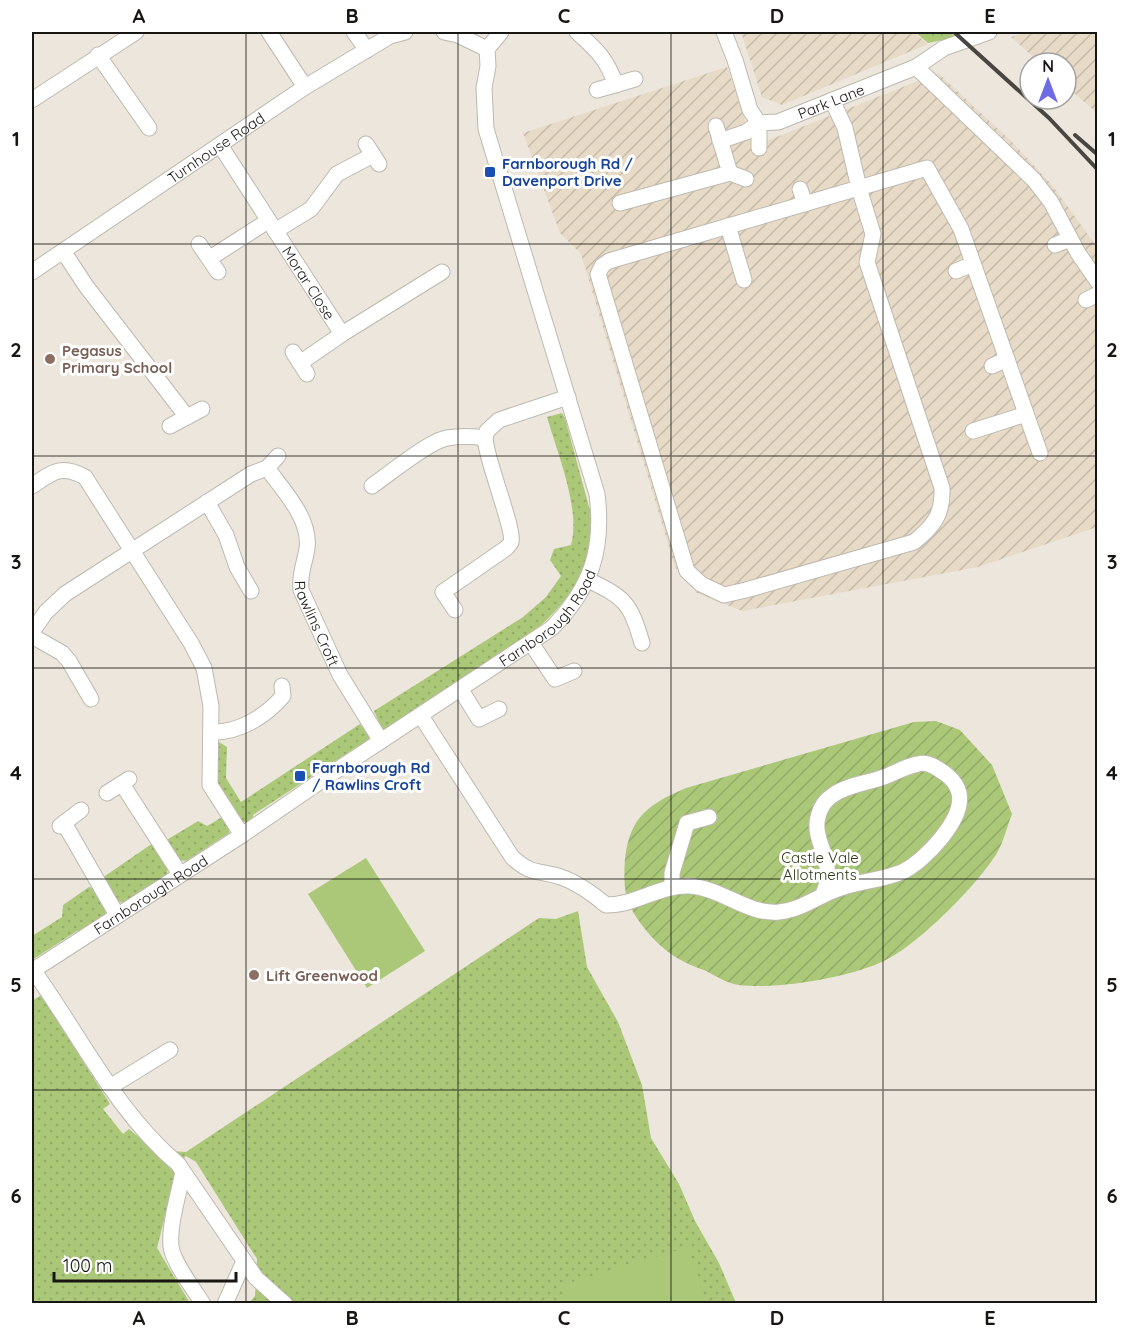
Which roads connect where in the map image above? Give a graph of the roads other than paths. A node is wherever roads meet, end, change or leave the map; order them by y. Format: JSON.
{"nodes":[{"id":1,"x":136,"y":32,"type":"edge"},
{"id":2,"x":268,"y":32,"type":"edge"},
{"id":3,"x":354,"y":32,"type":"edge"},
{"id":4,"x":405,"y":32,"type":"edge"},
{"id":5,"x":444,"y":32,"type":"edge"},
{"id":6,"x":501,"y":32,"type":"edge"},
{"id":7,"x":577,"y":32,"type":"edge"},
{"id":8,"x":724,"y":32,"type":"edge"},
{"id":9,"x":989,"y":32,"type":"edge"},
{"id":10,"x":488,"y":49,"type":"junction"},
{"id":11,"x":367,"y":50,"type":"junction"},
{"id":12,"x":98,"y":55,"type":"junction"},
{"id":13,"x":916,"y":67,"type":"junction"},
{"id":14,"x":635,"y":79,"type":"dead end"},
{"id":15,"x":616,"y":85,"type":"junction"},
{"id":16,"x":305,"y":87,"type":"junction"},
{"id":17,"x":597,"y":90,"type":"dead end"},
{"id":18,"x":32,"y":100,"type":"edge"},
{"id":19,"x":832,"y":100,"type":"junction"},
{"id":20,"x":759,"y":123,"type":"junction"},
{"id":21,"x":149,"y":128,"type":"dead end"},
{"id":22,"x":220,"y":145,"type":"junction"},
{"id":23,"x":759,"y":148,"type":"dead end"},
{"id":24,"x":373,"y":155,"type":"dead end"},
{"id":25,"x":730,"y":173,"type":"junction"},
{"id":26,"x":746,"y":179,"type":"dead end"},
{"id":27,"x":859,"y":188,"type":"junction"},
{"id":28,"x":620,"y":203,"type":"dead end"},
{"id":29,"x":272,"y":226,"type":"junction"},
{"id":30,"x":728,"y":226,"type":"junction"},
{"id":31,"x":1070,"y":239,"type":"junction"},
{"id":32,"x":199,"y":244,"type":"dead end"},
{"id":33,"x":1055,"y":245,"type":"dead end"},
{"id":34,"x":63,"y":250,"type":"junction"},
{"id":35,"x":210,"y":258,"type":"junction"},
{"id":36,"x":973,"y":264,"type":"junction"},
{"id":37,"x":32,"y":272,"type":"edge"},
{"id":38,"x":218,"y":272,"type":"dead end"},
{"id":39,"x":443,"y":272,"type":"dead end"},
{"id":40,"x":956,"y":272,"type":"dead end"},
{"id":41,"x":744,"y":280,"type":"dead end"},
{"id":42,"x":1098,"y":282,"type":"edge"},
{"id":43,"x":342,"y":334,"type":"junction"},
{"id":44,"x":1007,"y":359,"type":"junction"},
{"id":45,"x":300,"y":363,"type":"dead end"},
{"id":46,"x":992,"y":366,"type":"dead end"},
{"id":47,"x":568,"y":398,"type":"junction"},
{"id":48,"x":202,"y":409,"type":"dead end"},
{"id":49,"x":1026,"y":414,"type":"junction"},
{"id":50,"x":187,"y":417,"type":"junction"},
{"id":51,"x":170,"y":426,"type":"dead end"},
{"id":52,"x":973,"y":430,"type":"dead end"},
{"id":53,"x":485,"y":438,"type":"junction"},
{"id":54,"x":1040,"y":453,"type":"dead end"},
{"id":55,"x":32,"y":486,"type":"edge"},
{"id":56,"x":372,"y":486,"type":"dead end"},
{"id":57,"x":207,"y":502,"type":"junction"},
{"id":58,"x":131,"y":551,"type":"junction"},
{"id":59,"x":588,"y":580,"type":"junction"},
{"id":60,"x":251,"y":591,"type":"dead end"},
{"id":61,"x":455,"y":610,"type":"dead end"},
{"id":62,"x":32,"y":634,"type":"edge"},
{"id":63,"x":531,"y":643,"type":"junction"},
{"id":64,"x":642,"y":643,"type":"dead end"},
{"id":65,"x":574,"y":671,"type":"dead end"},
{"id":66,"x":282,"y":686,"type":"dead end"},
{"id":67,"x":460,"y":690,"type":"junction"},
{"id":68,"x":91,"y":699,"type":"dead end"},
{"id":69,"x":499,"y":709,"type":"dead end"},
{"id":70,"x":421,"y":716,"type":"junction"},
{"id":71,"x":212,"y":732,"type":"junction"},
{"id":72,"x":381,"y":741,"type":"junction"},
{"id":73,"x":107,"y":793,"type":"dead end"},
{"id":74,"x":81,"y":810,"type":"dead end"},
{"id":75,"x":709,"y":817,"type":"dead end"},
{"id":76,"x":242,"y":835,"type":"junction"},
{"id":77,"x":180,"y":874,"type":"junction"},
{"id":78,"x":672,"y":886,"type":"junction"},
{"id":79,"x":822,"y":896,"type":"junction"},
{"id":80,"x":117,"y":915,"type":"junction"},
{"id":81,"x":32,"y":970,"type":"edge"},
{"id":82,"x":170,"y":1050,"type":"dead end"},
{"id":83,"x":110,"y":1087,"type":"junction"},
{"id":84,"x":183,"y":1172,"type":"junction"},
{"id":85,"x":244,"y":1261,"type":"junction"},
{"id":86,"x":203,"y":1304,"type":"edge"},
{"id":87,"x":225,"y":1304,"type":"edge"},
{"id":88,"x":285,"y":1304,"type":"edge"}],
"edges":[{"from":1,"to":12,"type":"street"},
{"from":2,"to":16,"type":"street"},
{"from":3,"to":11,"type":"street"},
{"from":4,"to":11,"type":"street","name":"Turnhouse Road"},
{"from":5,"to":10,"type":"street"},
{"from":6,"to":10,"type":"street"},
{"from":7,"to":15,"type":"street"},
{"from":8,"to":20,"type":"street"},
{"from":9,"to":13,"type":"street","name":"Park Lane"},
{"from":10,"to":47,"type":"street","name":"Farnborough Road"},
{"from":11,"to":16,"type":"street","name":"Turnhouse Road"},
{"from":12,"to":18,"type":"street"},
{"from":12,"to":21,"type":"street"},
{"from":13,"to":19,"type":"street","name":"Park Lane"},
{"from":13,"to":31,"type":"street"},
{"from":14,"to":15,"type":"street"},
{"from":15,"to":17,"type":"street"},
{"from":16,"to":22,"type":"street","name":"Turnhouse Road"},
{"from":19,"to":20,"type":"street","name":"Park Lane"},
{"from":19,"to":27,"type":"street"},
{"from":20,"to":23,"type":"street"},
{"from":20,"to":25,"type":"street","name":"Park Lane"},
{"from":22,"to":29,"type":"street","name":"Morar Close"},
{"from":22,"to":34,"type":"street","name":"Turnhouse Road"},
{"from":24,"to":29,"type":"street","name":"Morar Close"},
{"from":25,"to":26,"type":"street"},
{"from":25,"to":28,"type":"street"},
{"from":27,"to":30,"type":"street"},
{"from":27,"to":30,"type":"street"},
{"from":27,"to":36,"type":"street"},
{"from":29,"to":35,"type":"street","name":"Morar Close"},
{"from":29,"to":43,"type":"street","name":"Morar Close"},
{"from":30,"to":41,"type":"street"},
{"from":31,"to":33,"type":"street"},
{"from":31,"to":42,"type":"street"},
{"from":32,"to":35,"type":"street"},
{"from":34,"to":37,"type":"street","name":"Turnhouse Road"},
{"from":34,"to":50,"type":"street"},
{"from":35,"to":38,"type":"street"},
{"from":36,"to":40,"type":"street"},
{"from":36,"to":44,"type":"street"},
{"from":39,"to":43,"type":"street","name":"Morar Close"},
{"from":43,"to":45,"type":"street","name":"Morar Close"},
{"from":44,"to":46,"type":"street"},
{"from":44,"to":49,"type":"street"},
{"from":47,"to":53,"type":"street"},
{"from":47,"to":59,"type":"street","name":"Farnborough Road"},
{"from":48,"to":50,"type":"street"},
{"from":49,"to":52,"type":"street"},
{"from":49,"to":54,"type":"street"},
{"from":50,"to":51,"type":"street"},
{"from":53,"to":56,"type":"street"},
{"from":53,"to":61,"type":"street"},
{"from":55,"to":58,"type":"street"},
{"from":57,"to":58,"type":"street","name":"Rawlins Croft"},
{"from":57,"to":60,"type":"street"},
{"from":57,"to":72,"type":"street","name":"Rawlins Croft"},
{"from":58,"to":62,"type":"street","name":"Rawlins Croft"},
{"from":58,"to":71,"type":"street"},
{"from":59,"to":63,"type":"street","name":"Farnborough Road"},
{"from":59,"to":64,"type":"street"},
{"from":62,"to":68,"type":"street"},
{"from":63,"to":65,"type":"street"},
{"from":63,"to":67,"type":"street","name":"Farnborough Road"},
{"from":66,"to":71,"type":"street"},
{"from":67,"to":69,"type":"street"},
{"from":67,"to":70,"type":"street","name":"Farnborough Road"},
{"from":70,"to":72,"type":"street","name":"Farnborough Road"},
{"from":70,"to":78,"type":"street"},
{"from":71,"to":76,"type":"street"},
{"from":72,"to":76,"type":"street","name":"Farnborough Road"},
{"from":73,"to":77,"type":"street"},
{"from":74,"to":80,"type":"street"},
{"from":75,"to":78,"type":"street"},
{"from":76,"to":77,"type":"street","name":"Farnborough Road"},
{"from":77,"to":80,"type":"street","name":"Farnborough Road"},
{"from":78,"to":79,"type":"street"},
{"from":79,"to":79,"type":"street"},
{"from":80,"to":81,"type":"street","name":"Farnborough Road"},
{"from":81,"to":83,"type":"street"},
{"from":82,"to":83,"type":"street"},
{"from":83,"to":84,"type":"street"},
{"from":84,"to":85,"type":"street"},
{"from":84,"to":86,"type":"street"},
{"from":85,"to":87,"type":"street"},
{"from":85,"to":88,"type":"street"}]}
